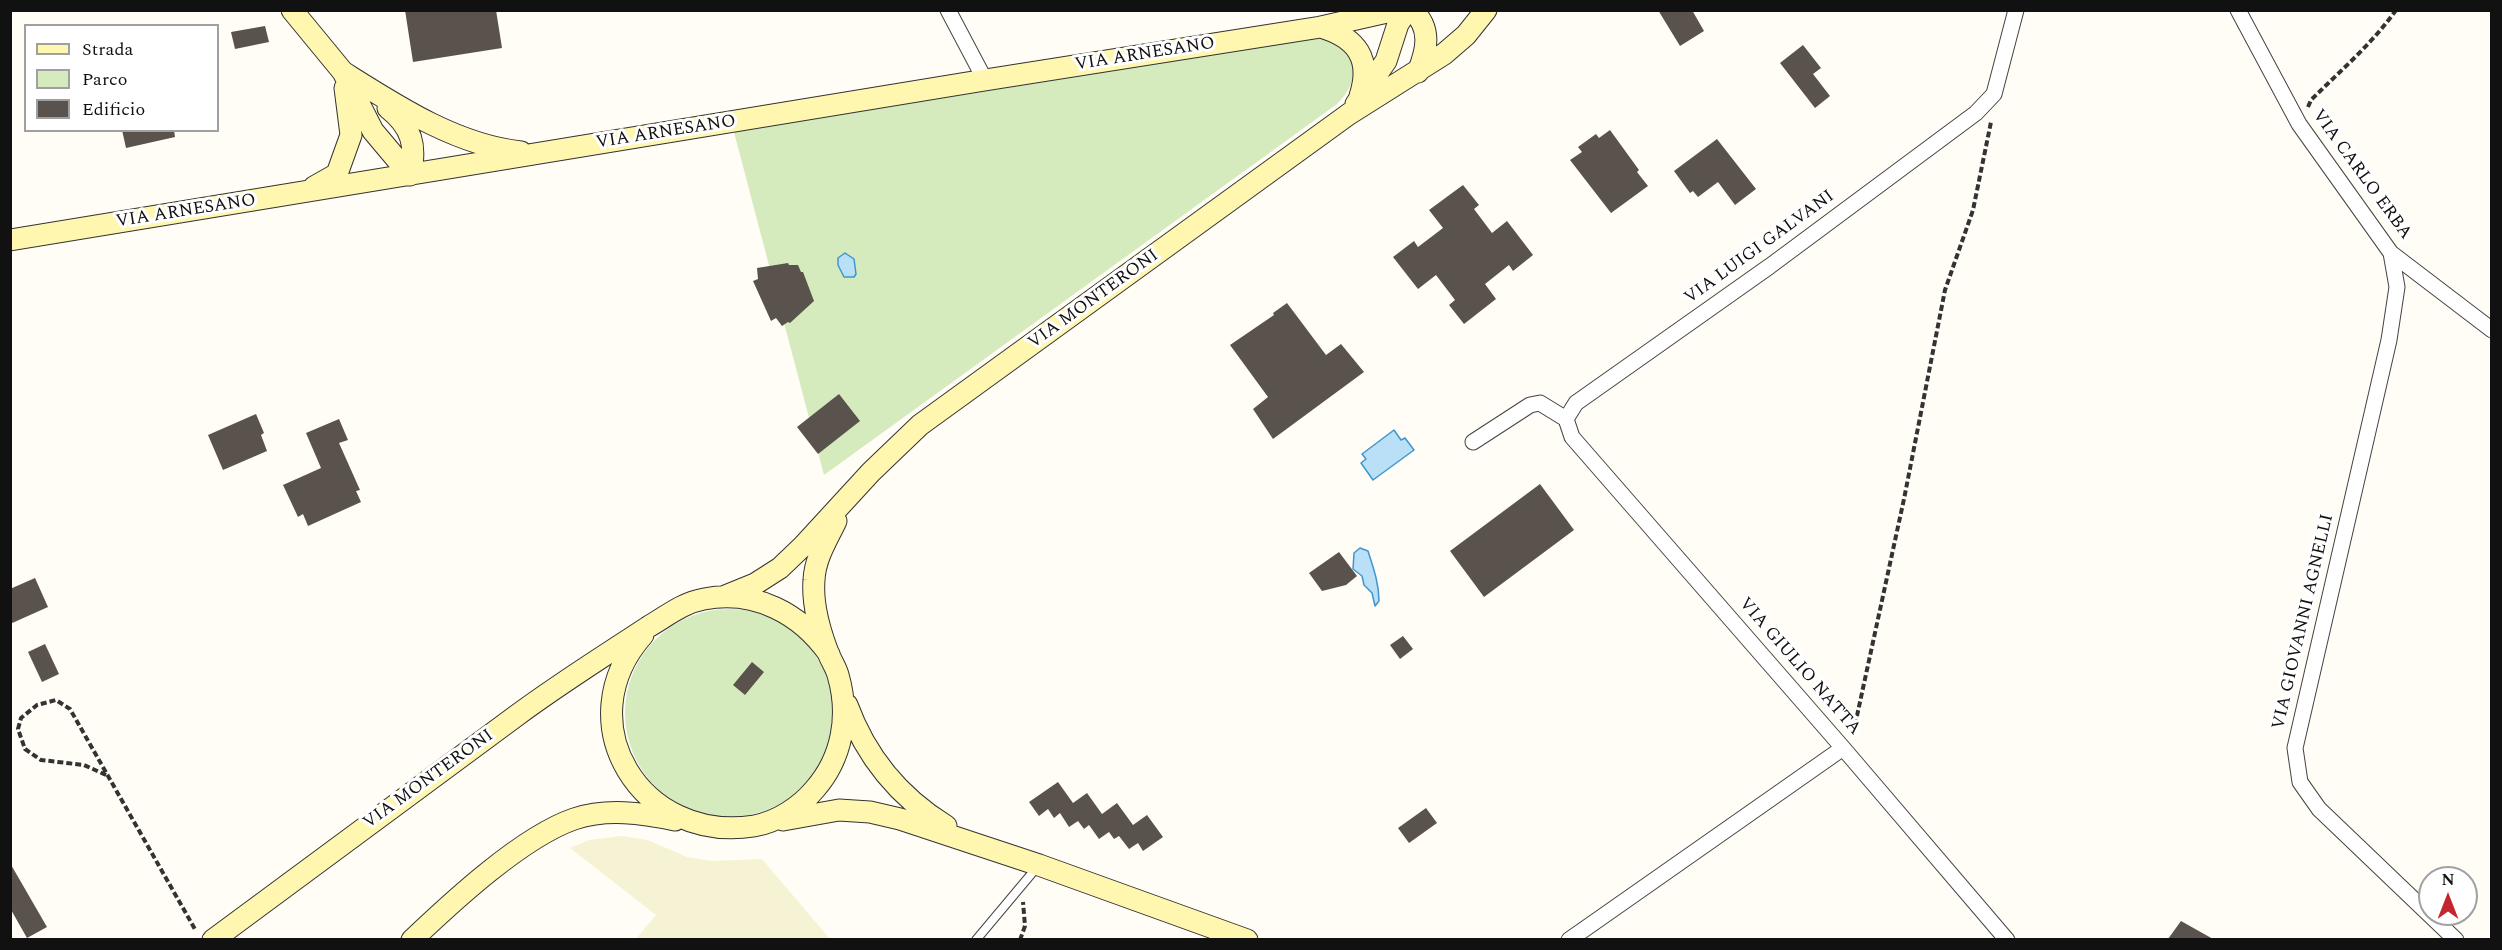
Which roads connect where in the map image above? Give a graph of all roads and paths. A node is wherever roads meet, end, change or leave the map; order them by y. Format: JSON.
{"nodes":[{"id":1,"x":292,"y":10,"type":"edge"},
{"id":2,"x":948,"y":10,"type":"edge"},
{"id":3,"x":1396,"y":10,"type":"edge"},
{"id":4,"x":1407,"y":10,"type":"edge"},
{"id":5,"x":1412,"y":10,"type":"edge"},
{"id":6,"x":1486,"y":10,"type":"edge"},
{"id":7,"x":2016,"y":10,"type":"edge"},
{"id":8,"x":2238,"y":10,"type":"edge"},
{"id":9,"x":2396,"y":10,"type":"edge"},
{"id":10,"x":1321,"y":27,"type":"junction"},
{"id":11,"x":343,"y":72,"type":"junction"},
{"id":12,"x":1418,"y":72,"type":"junction"},
{"id":13,"x":985,"y":80,"type":"junction"},
{"id":14,"x":1994,"y":94,"type":"junction"},
{"id":15,"x":1354,"y":107,"type":"junction"},
{"id":16,"x":2299,"y":124,"type":"junction"},
{"id":17,"x":540,"y":154,"type":"junction"},
{"id":18,"x":410,"y":175,"type":"junction"},
{"id":19,"x":304,"y":192,"type":"junction"},
{"id":20,"x":10,"y":240,"type":"edge"},
{"id":21,"x":2391,"y":253,"type":"junction"},
{"id":22,"x":2492,"y":330,"type":"edge"},
{"id":23,"x":1566,"y":419,"type":"junction"},
{"id":24,"x":1473,"y":442,"type":"dead end"},
{"id":25,"x":848,"y":496,"type":"junction"},
{"id":26,"x":723,"y":597,"type":"junction"},
{"id":27,"x":650,"y":627,"type":"junction"},
{"id":28,"x":829,"y":654,"type":"junction"},
{"id":29,"x":843,"y":696,"type":"junction"},
{"id":30,"x":1843,"y":748,"type":"junction"},
{"id":31,"x":106,"y":775,"type":"junction"},
{"id":32,"x":693,"y":824,"type":"junction"},
{"id":33,"x":756,"y":826,"type":"junction"},
{"id":34,"x":984,"y":846,"type":"junction"},
{"id":35,"x":1040,"y":865,"type":"junction"},
{"id":36,"x":1020,"y":887,"type":"junction"},
{"id":37,"x":202,"y":939,"type":"edge"},
{"id":38,"x":213,"y":939,"type":"edge"},
{"id":39,"x":412,"y":939,"type":"edge"},
{"id":40,"x":975,"y":939,"type":"edge"},
{"id":41,"x":1020,"y":939,"type":"edge"},
{"id":42,"x":1247,"y":939,"type":"edge"},
{"id":43,"x":1569,"y":939,"type":"edge"},
{"id":44,"x":2007,"y":939,"type":"edge"},
{"id":45,"x":2456,"y":939,"type":"edge"}],
"edges":[{"from":1,"to":11,"type":"main road"},
{"from":2,"to":13,"type":"street"},
{"from":3,"to":10,"type":"main road"},
{"from":4,"to":15,"type":"main road","name":"VIA MONTERONI"},
{"from":5,"to":12,"type":"main road"},
{"from":6,"to":12,"type":"main road","name":"VIA MONTERONI"},
{"from":7,"to":14,"type":"street"},
{"from":8,"to":16,"type":"street","name":"VIA CARLO ERBA"},
{"from":9,"to":16,"type":"path"},
{"from":10,"to":13,"type":"main road","name":"VIA ARNESANO"},
{"from":10,"to":15,"type":"main road"},
{"from":11,"to":17,"type":"main road"},
{"from":11,"to":18,"type":"main road"},
{"from":11,"to":19,"type":"main road"},
{"from":12,"to":15,"type":"main road","name":"VIA MONTERONI"},
{"from":13,"to":17,"type":"main road","name":"VIA ARNESANO"},
{"from":14,"to":23,"type":"street","name":"VIA LUIGI GALVANI"},
{"from":14,"to":30,"type":"path"},
{"from":15,"to":25,"type":"main road","name":"VIA MONTERONI"},
{"from":16,"to":21,"type":"street","name":"VIA CARLO ERBA"},
{"from":17,"to":18,"type":"main road","name":"VIA ARNESANO"},
{"from":18,"to":19,"type":"main road","name":"VIA ARNESANO"},
{"from":19,"to":20,"type":"main road","name":"VIA ARNESANO"},
{"from":21,"to":22,"type":"street","name":"VIA CARLO ERBA"},
{"from":21,"to":45,"type":"street","name":"VIA GIOVANNI AGNELLI"},
{"from":23,"to":24,"type":"street"},
{"from":23,"to":30,"type":"street","name":"VIA GIULIO NATTA"},
{"from":25,"to":26,"type":"main road","name":"VIA MONTERONI"},
{"from":25,"to":28,"type":"main road","name":"VIA MONTERONI"},
{"from":26,"to":27,"type":"main road","name":"VIA MONTERONI"},
{"from":26,"to":28,"type":"main road","name":"VIA MONTERONI"},
{"from":27,"to":32,"type":"main road","name":"VIA MONTERONI"},
{"from":27,"to":38,"type":"main road","name":"VIA MONTERONI"},
{"from":28,"to":29,"type":"main road","name":"VIA MONTERONI"},
{"from":29,"to":33,"type":"main road","name":"VIA MONTERONI"},
{"from":29,"to":34,"type":"main road"},
{"from":30,"to":43,"type":"street"},
{"from":30,"to":44,"type":"street","name":"VIA GIULIO NATTA"},
{"from":31,"to":31,"type":"path"},
{"from":31,"to":37,"type":"path"},
{"from":32,"to":33,"type":"main road","name":"VIA MONTERONI"},
{"from":32,"to":39,"type":"main road"},
{"from":33,"to":34,"type":"main road"},
{"from":34,"to":35,"type":"main road"},
{"from":35,"to":36,"type":"lane"},
{"from":35,"to":42,"type":"main road"},
{"from":36,"to":40,"type":"lane"},
{"from":36,"to":41,"type":"path"}]}
